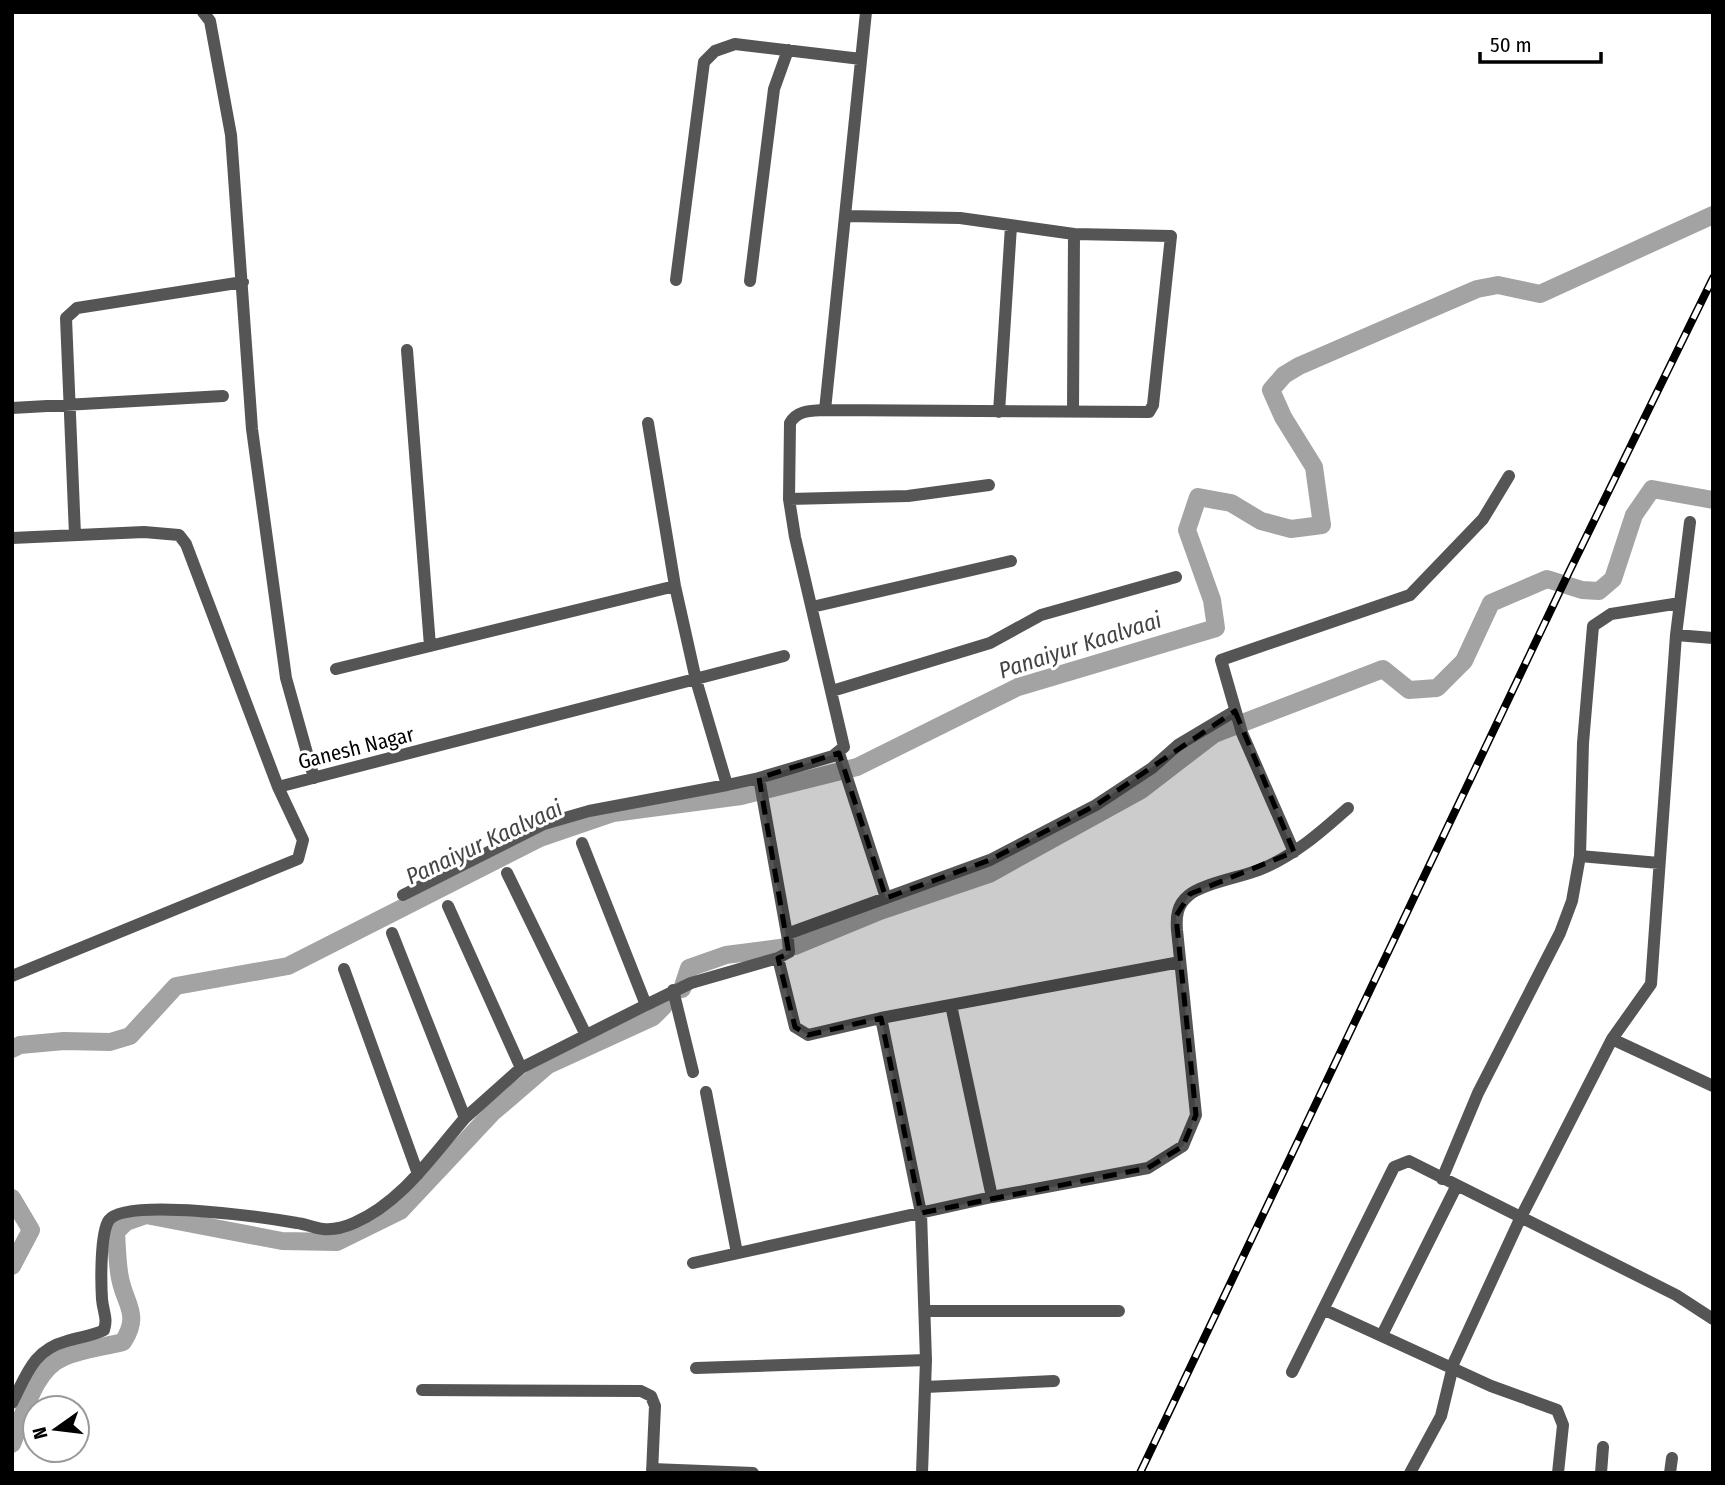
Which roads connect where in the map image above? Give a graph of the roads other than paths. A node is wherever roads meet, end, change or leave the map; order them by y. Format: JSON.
{"nodes":[{"id":1,"x":203,"y":12,"type":"edge"},
{"id":2,"x":866,"y":12,"type":"edge"},
{"id":3,"x":788,"y":50,"type":"junction"},
{"id":4,"x":861,"y":59,"type":"junction"},
{"id":5,"x":846,"y":216,"type":"junction"},
{"id":6,"x":1012,"y":226,"type":"junction"},
{"id":7,"x":1074,"y":234,"type":"junction"},
{"id":8,"x":676,"y":280,"type":"dead end"},
{"id":9,"x":750,"y":281,"type":"dead end"},
{"id":10,"x":243,"y":282,"type":"junction"},
{"id":11,"x":407,"y":350,"type":"dead end"},
{"id":12,"x":223,"y":396,"type":"dead end"},
{"id":13,"x":71,"y":406,"type":"junction"},
{"id":14,"x":12,"y":408,"type":"edge"},
{"id":15,"x":825,"y":410,"type":"junction"},
{"id":16,"x":1073,"y":411,"type":"junction"},
{"id":17,"x":999,"y":412,"type":"junction"},
{"id":18,"x":648,"y":423,"type":"dead end"},
{"id":19,"x":1509,"y":476,"type":"dead end"},
{"id":20,"x":989,"y":485,"type":"dead end"},
{"id":21,"x":789,"y":499,"type":"junction"},
{"id":22,"x":1690,"y":522,"type":"dead end"},
{"id":23,"x":75,"y":535,"type":"junction"},
{"id":24,"x":12,"y":538,"type":"edge"},
{"id":25,"x":1011,"y":561,"type":"dead end"},
{"id":26,"x":1176,"y":577,"type":"dead end"},
{"id":27,"x":675,"y":586,"type":"junction"},
{"id":28,"x":1680,"y":603,"type":"junction"},
{"id":29,"x":812,"y":607,"type":"junction"},
{"id":30,"x":1676,"y":635,"type":"junction"},
{"id":31,"x":1713,"y":638,"type":"edge"},
{"id":32,"x":430,"y":646,"type":"junction"},
{"id":33,"x":784,"y":656,"type":"dead end"},
{"id":34,"x":335,"y":668,"type":"dead end"},
{"id":35,"x":696,"y":680,"type":"junction"},
{"id":36,"x":832,"y":691,"type":"junction"},
{"id":37,"x":1235,"y":713,"type":"junction"},
{"id":38,"x":841,"y":758,"type":"junction"},
{"id":39,"x":314,"y":778,"type":"junction"},
{"id":40,"x":760,"y":782,"type":"junction"},
{"id":41,"x":727,"y":785,"type":"junction"},
{"id":42,"x":278,"y":787,"type":"junction"},
{"id":43,"x":1348,"y":808,"type":"dead end"},
{"id":44,"x":582,"y":843,"type":"dead end"},
{"id":45,"x":1294,"y":852,"type":"junction"},
{"id":46,"x":1580,"y":856,"type":"junction"},
{"id":47,"x":1659,"y":863,"type":"junction"},
{"id":48,"x":507,"y":873,"type":"dead end"},
{"id":49,"x":403,"y":895,"type":"dead end"},
{"id":50,"x":886,"y":898,"type":"junction"},
{"id":51,"x":448,"y":906,"type":"dead end"},
{"id":52,"x":392,"y":933,"type":"dead end"},
{"id":53,"x":785,"y":946,"type":"junction"},
{"id":54,"x":1180,"y":962,"type":"junction"},
{"id":55,"x":344,"y":969,"type":"dead end"},
{"id":56,"x":12,"y":976,"type":"edge"},
{"id":57,"x":681,"y":987,"type":"junction"},
{"id":58,"x":646,"y":1005,"type":"junction"},
{"id":59,"x":951,"y":1005,"type":"junction"},
{"id":60,"x":881,"y":1018,"type":"junction"},
{"id":61,"x":585,"y":1033,"type":"junction"},
{"id":62,"x":1612,"y":1039,"type":"junction"},
{"id":63,"x":521,"y":1069,"type":"junction"},
{"id":64,"x":694,"y":1072,"type":"dead end"},
{"id":65,"x":1713,"y":1086,"type":"edge"},
{"id":66,"x":706,"y":1092,"type":"dead end"},
{"id":67,"x":466,"y":1118,"type":"junction"},
{"id":68,"x":418,"y":1174,"type":"junction"},
{"id":69,"x":1442,"y":1179,"type":"junction"},
{"id":70,"x":1457,"y":1185,"type":"junction"},
{"id":71,"x":992,"y":1197,"type":"junction"},
{"id":72,"x":921,"y":1213,"type":"junction"},
{"id":73,"x":1520,"y":1219,"type":"junction"},
{"id":74,"x":737,"y":1253,"type":"junction"},
{"id":75,"x":693,"y":1263,"type":"dead end"},
{"id":76,"x":1325,"y":1310,"type":"junction"},
{"id":77,"x":925,"y":1311,"type":"junction"},
{"id":78,"x":1119,"y":1311,"type":"dead end"},
{"id":79,"x":1713,"y":1319,"type":"edge"},
{"id":80,"x":1382,"y":1335,"type":"junction"},
{"id":81,"x":926,"y":1360,"type":"junction"},
{"id":82,"x":696,"y":1368,"type":"dead end"},
{"id":83,"x":1452,"y":1369,"type":"junction"},
{"id":84,"x":1292,"y":1372,"type":"dead end"},
{"id":85,"x":1054,"y":1381,"type":"dead end"},
{"id":86,"x":925,"y":1387,"type":"junction"},
{"id":87,"x":422,"y":1390,"type":"dead end"},
{"id":88,"x":12,"y":1403,"type":"edge"},
{"id":89,"x":1603,"y":1447,"type":"dead end"},
{"id":90,"x":1672,"y":1458,"type":"dead end"},
{"id":91,"x":652,"y":1471,"type":"edge"},
{"id":92,"x":753,"y":1473,"type":"edge"},
{"id":93,"x":922,"y":1473,"type":"edge"},
{"id":94,"x":1410,"y":1473,"type":"edge"},
{"id":95,"x":1558,"y":1473,"type":"edge"},
{"id":96,"x":1601,"y":1473,"type":"edge"},
{"id":97,"x":1670,"y":1473,"type":"edge"}],
"edges":[{"from":1,"to":10,"type":"street"},
{"from":2,"to":4,"type":"street"},
{"from":3,"to":4,"type":"street"},
{"from":3,"to":8,"type":"street"},
{"from":3,"to":9,"type":"street"},
{"from":4,"to":5,"type":"street"},
{"from":5,"to":6,"type":"street"},
{"from":5,"to":15,"type":"street"},
{"from":6,"to":7,"type":"street"},
{"from":6,"to":17,"type":"street"},
{"from":7,"to":16,"type":"street"},
{"from":7,"to":16,"type":"street"},
{"from":10,"to":13,"type":"street"},
{"from":10,"to":39,"type":"street"},
{"from":11,"to":32,"type":"street"},
{"from":12,"to":13,"type":"street"},
{"from":13,"to":14,"type":"street"},
{"from":13,"to":23,"type":"street"},
{"from":15,"to":17,"type":"street"},
{"from":15,"to":21,"type":"street"},
{"from":16,"to":17,"type":"street"},
{"from":18,"to":27,"type":"street"},
{"from":19,"to":37,"type":"street"},
{"from":20,"to":21,"type":"street"},
{"from":21,"to":29,"type":"street"},
{"from":22,"to":28,"type":"street"},
{"from":23,"to":24,"type":"street"},
{"from":23,"to":42,"type":"street"},
{"from":25,"to":29,"type":"street"},
{"from":26,"to":36,"type":"street"},
{"from":27,"to":32,"type":"street"},
{"from":27,"to":35,"type":"street"},
{"from":28,"to":30,"type":"street"},
{"from":28,"to":46,"type":"street"},
{"from":29,"to":36,"type":"street"},
{"from":30,"to":31,"type":"street"},
{"from":30,"to":47,"type":"street"},
{"from":32,"to":34,"type":"street"},
{"from":33,"to":35,"type":"street","name":"Ganesh Nagar"},
{"from":35,"to":39,"type":"street","name":"Ganesh Nagar"},
{"from":35,"to":41,"type":"street"},
{"from":36,"to":38,"type":"street"},
{"from":37,"to":45,"type":"street"},
{"from":37,"to":50,"type":"street"},
{"from":38,"to":40,"type":"street"},
{"from":38,"to":50,"type":"street"},
{"from":39,"to":42,"type":"street","name":"Ganesh Nagar"},
{"from":40,"to":41,"type":"street"},
{"from":40,"to":53,"type":"street"},
{"from":41,"to":49,"type":"street"},
{"from":42,"to":56,"type":"street","name":"Ganesh Nagar"},
{"from":43,"to":45,"type":"street"},
{"from":44,"to":58,"type":"street"},
{"from":45,"to":54,"type":"street"},
{"from":46,"to":47,"type":"street"},
{"from":46,"to":69,"type":"street"},
{"from":47,"to":62,"type":"street"},
{"from":48,"to":61,"type":"street"},
{"from":50,"to":53,"type":"street"},
{"from":51,"to":63,"type":"street"},
{"from":52,"to":67,"type":"street"},
{"from":53,"to":57,"type":"street"},
{"from":53,"to":60,"type":"street"},
{"from":54,"to":59,"type":"street"},
{"from":54,"to":71,"type":"street"},
{"from":55,"to":68,"type":"street"},
{"from":57,"to":58,"type":"street"},
{"from":57,"to":64,"type":"street"},
{"from":58,"to":61,"type":"street"},
{"from":59,"to":60,"type":"street"},
{"from":59,"to":71,"type":"street"},
{"from":60,"to":72,"type":"street"},
{"from":61,"to":63,"type":"street"},
{"from":62,"to":65,"type":"street"},
{"from":62,"to":73,"type":"street"},
{"from":63,"to":67,"type":"street"},
{"from":66,"to":74,"type":"street"},
{"from":67,"to":68,"type":"street"},
{"from":68,"to":88,"type":"street"},
{"from":69,"to":70,"type":"street"},
{"from":69,"to":76,"type":"street"},
{"from":70,"to":73,"type":"street"},
{"from":70,"to":80,"type":"street"},
{"from":71,"to":72,"type":"street"},
{"from":72,"to":74,"type":"street"},
{"from":72,"to":77,"type":"street"},
{"from":73,"to":79,"type":"street"},
{"from":73,"to":83,"type":"street"},
{"from":74,"to":75,"type":"street"},
{"from":76,"to":80,"type":"street"},
{"from":76,"to":84,"type":"street"},
{"from":77,"to":78,"type":"street"},
{"from":77,"to":81,"type":"street"},
{"from":80,"to":83,"type":"street"},
{"from":81,"to":82,"type":"street"},
{"from":81,"to":86,"type":"street"},
{"from":83,"to":94,"type":"street"},
{"from":83,"to":95,"type":"street"},
{"from":85,"to":86,"type":"street"},
{"from":86,"to":93,"type":"street"},
{"from":87,"to":91,"type":"street"},
{"from":89,"to":96,"type":"street"},
{"from":90,"to":97,"type":"street"},
{"from":91,"to":92,"type":"street"}]}
